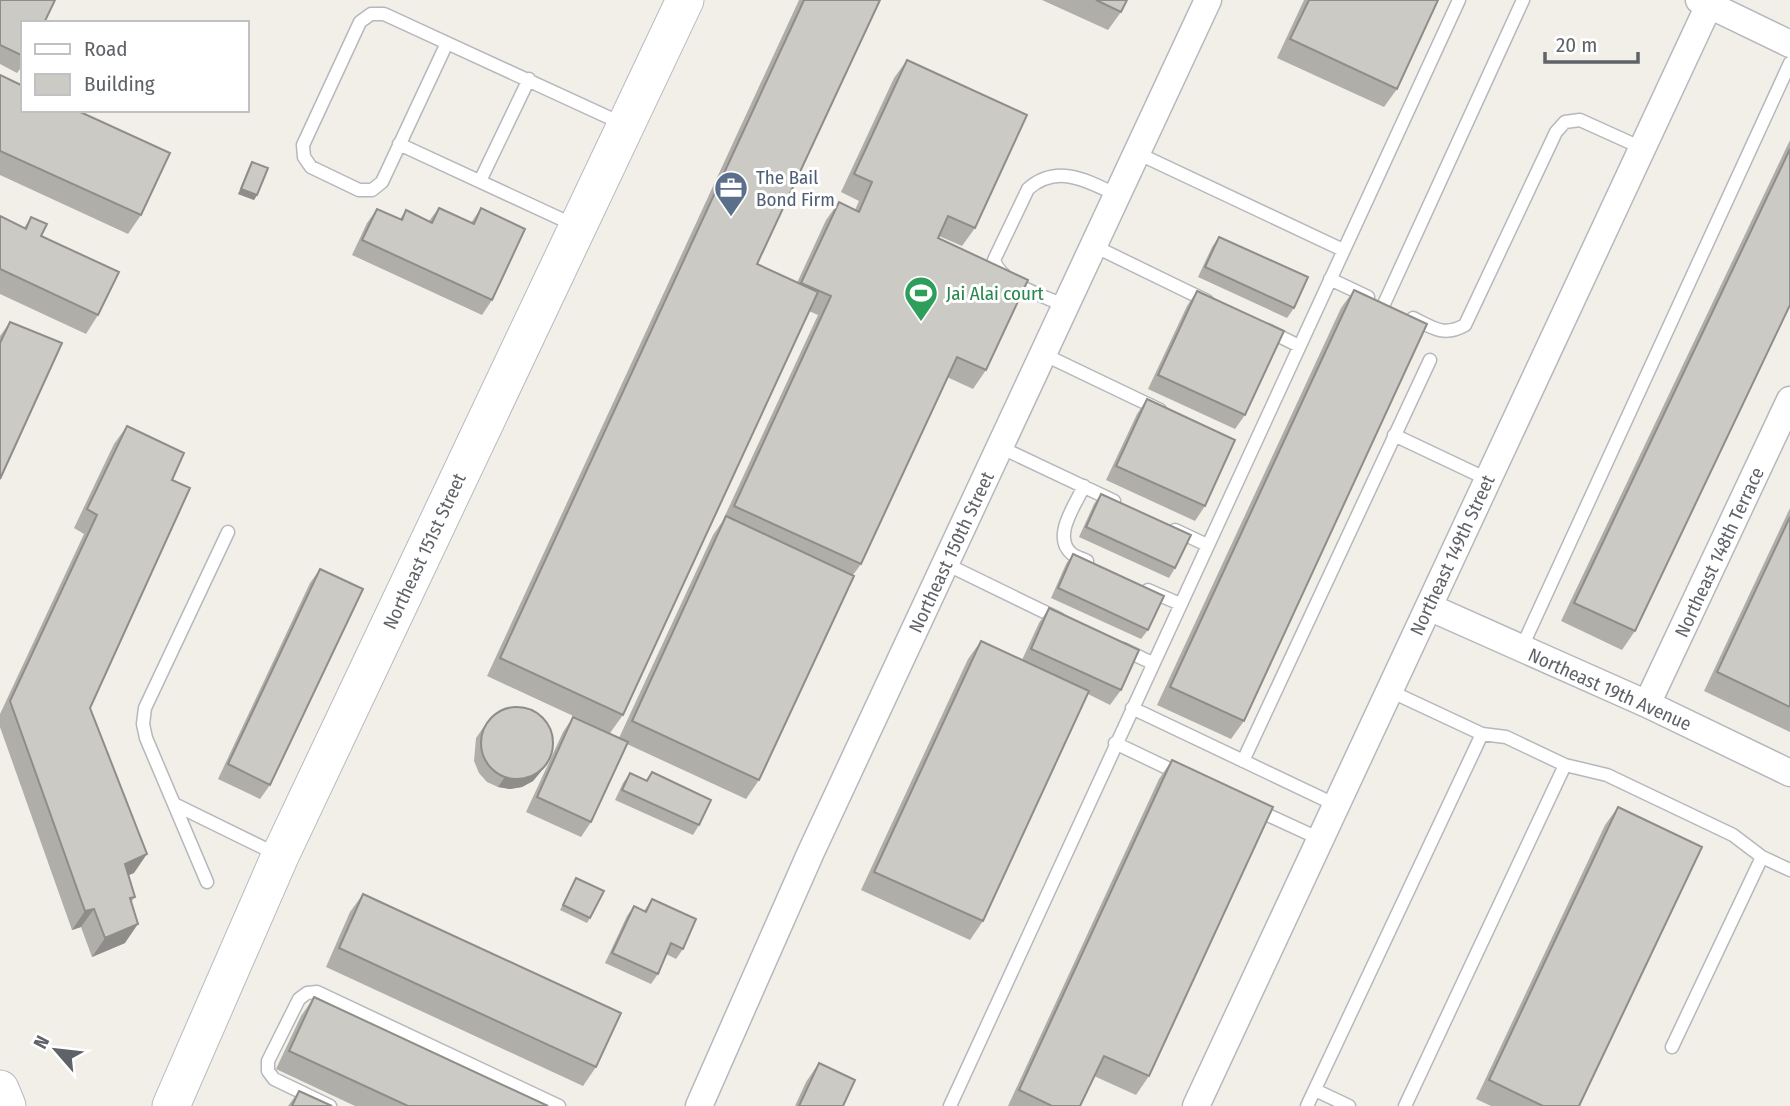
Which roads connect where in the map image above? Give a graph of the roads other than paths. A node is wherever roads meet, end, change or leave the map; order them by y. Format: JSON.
{"nodes":[{"id":1,"x":685,"y":0,"type":"edge"},
{"id":2,"x":1209,"y":0,"type":"edge"},
{"id":3,"x":1459,"y":0,"type":"edge"},
{"id":4,"x":1524,"y":0,"type":"edge"},
{"id":5,"x":1704,"y":2,"type":"edge"},
{"id":6,"x":447,"y":43,"type":"junction"},
{"id":7,"x":1790,"y":44,"type":"edge"},
{"id":8,"x":1790,"y":63,"type":"edge"},
{"id":9,"x":528,"y":79,"type":"junction"},
{"id":10,"x":625,"y":125,"type":"junction"},
{"id":11,"x":400,"y":144,"type":"junction"},
{"id":12,"x":1642,"y":148,"type":"junction"},
{"id":13,"x":1137,"y":153,"type":"junction"},
{"id":14,"x":480,"y":181,"type":"junction"},
{"id":15,"x":1117,"y":195,"type":"junction"},
{"id":16,"x":578,"y":227,"type":"junction"},
{"id":17,"x":1094,"y":246,"type":"junction"},
{"id":18,"x":1343,"y":250,"type":"junction"},
{"id":19,"x":1329,"y":279,"type":"junction"},
{"id":20,"x":1214,"y":305,"type":"edge"},
{"id":21,"x":1066,"y":306,"type":"junction"},
{"id":22,"x":1395,"y":310,"type":"junction"},
{"id":23,"x":1251,"y":322,"type":"edge"},
{"id":24,"x":1299,"y":346,"type":"junction"},
{"id":25,"x":1043,"y":354,"type":"junction"},
{"id":26,"x":1430,"y":360,"type":"dead end"},
{"id":27,"x":1790,"y":400,"type":"edge"},
{"id":28,"x":1177,"y":418,"type":"edge"},
{"id":29,"x":1394,"y":435,"type":"junction"},
{"id":30,"x":1000,"y":447,"type":"junction"},
{"id":31,"x":1487,"y":479,"type":"junction"},
{"id":32,"x":1084,"y":486,"type":"junction"},
{"id":33,"x":1121,"y":504,"type":"edge"},
{"id":34,"x":1158,"y":522,"type":"edge"},
{"id":35,"x":228,"y":532,"type":"dead end"},
{"id":36,"x":1207,"y":545,"type":"junction"},
{"id":37,"x":946,"y":564,"type":"junction"},
{"id":38,"x":1096,"y":565,"type":"edge"},
{"id":39,"x":1132,"y":582,"type":"edge"},
{"id":40,"x":1180,"y":604,"type":"junction"},
{"id":41,"x":1429,"y":607,"type":"junction"},
{"id":42,"x":1067,"y":622,"type":"edge"},
{"id":43,"x":1116,"y":646,"type":"edge"},
{"id":44,"x":1521,"y":649,"type":"junction"},
{"id":45,"x":1152,"y":663,"type":"junction"},
{"id":46,"x":1390,"y":691,"type":"junction"},
{"id":47,"x":1647,"y":704,"type":"junction"},
{"id":48,"x":1132,"y":708,"type":"junction"},
{"id":49,"x":1482,"y":734,"type":"junction"},
{"id":50,"x":1115,"y":743,"type":"junction"},
{"id":51,"x":1243,"y":761,"type":"junction"},
{"id":52,"x":1565,"y":765,"type":"junction"},
{"id":53,"x":1790,"y":773,"type":"edge"},
{"id":54,"x":1187,"y":777,"type":"edge"},
{"id":55,"x":176,"y":805,"type":"junction"},
{"id":56,"x":1336,"y":805,"type":"junction"},
{"id":57,"x":1248,"y":806,"type":"edge"},
{"id":58,"x":1320,"y":839,"type":"junction"},
{"id":59,"x":280,"y":856,"type":"junction"},
{"id":60,"x":1762,"y":857,"type":"junction"},
{"id":61,"x":1790,"y":870,"type":"edge"},
{"id":62,"x":207,"y":882,"type":"dead end"},
{"id":63,"x":1672,"y":1047,"type":"dead end"},
{"id":64,"x":0,"y":1089,"type":"edge"},
{"id":65,"x":1315,"y":1090,"type":"junction"},
{"id":66,"x":7,"y":1106,"type":"edge"},
{"id":67,"x":171,"y":1106,"type":"edge"},
{"id":68,"x":330,"y":1106,"type":"edge"},
{"id":69,"x":559,"y":1106,"type":"edge"},
{"id":70,"x":699,"y":1106,"type":"edge"},
{"id":71,"x":950,"y":1106,"type":"edge"},
{"id":72,"x":1196,"y":1106,"type":"edge"},
{"id":73,"x":1307,"y":1106,"type":"edge"},
{"id":74,"x":1349,"y":1106,"type":"edge"},
{"id":75,"x":1405,"y":1106,"type":"edge"}],
"edges":[{"from":1,"to":10,"type":"street","name":"Northeast 151st Street"},
{"from":2,"to":13,"type":"street","name":"Northeast 150th Street"},
{"from":3,"to":18,"type":"lane"},
{"from":4,"to":22,"type":"lane"},
{"from":5,"to":7,"type":"street"},
{"from":5,"to":12,"type":"street","name":"Northeast 149th Street"},
{"from":6,"to":9,"type":"lane"},
{"from":6,"to":11,"type":"lane"},
{"from":6,"to":11,"type":"lane"},
{"from":8,"to":44,"type":"lane"},
{"from":9,"to":10,"type":"lane"},
{"from":9,"to":14,"type":"lane"},
{"from":10,"to":16,"type":"street","name":"Northeast 151st Street"},
{"from":11,"to":14,"type":"lane"},
{"from":12,"to":22,"type":"lane"},
{"from":12,"to":31,"type":"street","name":"Northeast 149th Street"},
{"from":13,"to":15,"type":"street","name":"Northeast 150th Street"},
{"from":13,"to":18,"type":"lane"},
{"from":14,"to":16,"type":"lane"},
{"from":15,"to":17,"type":"street","name":"Northeast 150th Street"},
{"from":15,"to":21,"type":"lane"},
{"from":16,"to":59,"type":"street","name":"Northeast 151st Street"},
{"from":17,"to":20,"type":"lane"},
{"from":17,"to":21,"type":"street","name":"Northeast 150th Street"},
{"from":18,"to":19,"type":"lane"},
{"from":19,"to":22,"type":"lane"},
{"from":19,"to":24,"type":"lane"},
{"from":21,"to":25,"type":"street","name":"Northeast 150th Street"},
{"from":23,"to":24,"type":"lane"},
{"from":24,"to":36,"type":"lane"},
{"from":25,"to":28,"type":"lane"},
{"from":25,"to":30,"type":"street","name":"Northeast 150th Street"},
{"from":26,"to":29,"type":"lane"},
{"from":27,"to":47,"type":"street","name":"Northeast 148th Terrace"},
{"from":29,"to":31,"type":"lane"},
{"from":29,"to":51,"type":"lane"},
{"from":30,"to":32,"type":"lane"},
{"from":30,"to":37,"type":"street","name":"Northeast 150th Street"},
{"from":31,"to":41,"type":"street","name":"Northeast 149th Street"},
{"from":32,"to":33,"type":"lane"},
{"from":32,"to":38,"type":"lane"},
{"from":34,"to":36,"type":"lane"},
{"from":35,"to":55,"type":"lane"},
{"from":36,"to":40,"type":"lane"},
{"from":37,"to":42,"type":"lane"},
{"from":37,"to":70,"type":"street","name":"Northeast 150th Street"},
{"from":39,"to":40,"type":"lane"},
{"from":40,"to":45,"type":"lane"},
{"from":41,"to":44,"type":"street","name":"Northeast 19th Avenue"},
{"from":41,"to":46,"type":"street","name":"Northeast 149th Street"},
{"from":43,"to":45,"type":"lane"},
{"from":44,"to":47,"type":"street","name":"Northeast 19th Avenue"},
{"from":45,"to":48,"type":"lane"},
{"from":46,"to":49,"type":"lane"},
{"from":46,"to":56,"type":"street","name":"Northeast 149th Street"},
{"from":47,"to":53,"type":"street","name":"Northeast 19th Avenue"},
{"from":48,"to":50,"type":"lane"},
{"from":48,"to":51,"type":"lane"},
{"from":49,"to":52,"type":"lane"},
{"from":49,"to":65,"type":"lane"},
{"from":50,"to":54,"type":"lane"},
{"from":50,"to":71,"type":"lane"},
{"from":51,"to":56,"type":"lane"},
{"from":52,"to":60,"type":"lane"},
{"from":52,"to":75,"type":"lane"},
{"from":55,"to":59,"type":"lane"},
{"from":55,"to":62,"type":"lane"},
{"from":56,"to":58,"type":"street","name":"Northeast 149th Street"},
{"from":57,"to":58,"type":"lane"},
{"from":58,"to":72,"type":"street","name":"Northeast 149th Street"},
{"from":59,"to":67,"type":"street","name":"Northeast 151st Street"},
{"from":60,"to":61,"type":"lane"},
{"from":60,"to":63,"type":"lane"},
{"from":64,"to":66,"type":"street"},
{"from":65,"to":73,"type":"lane"},
{"from":65,"to":74,"type":"lane"},
{"from":68,"to":69,"type":"lane"}]}
